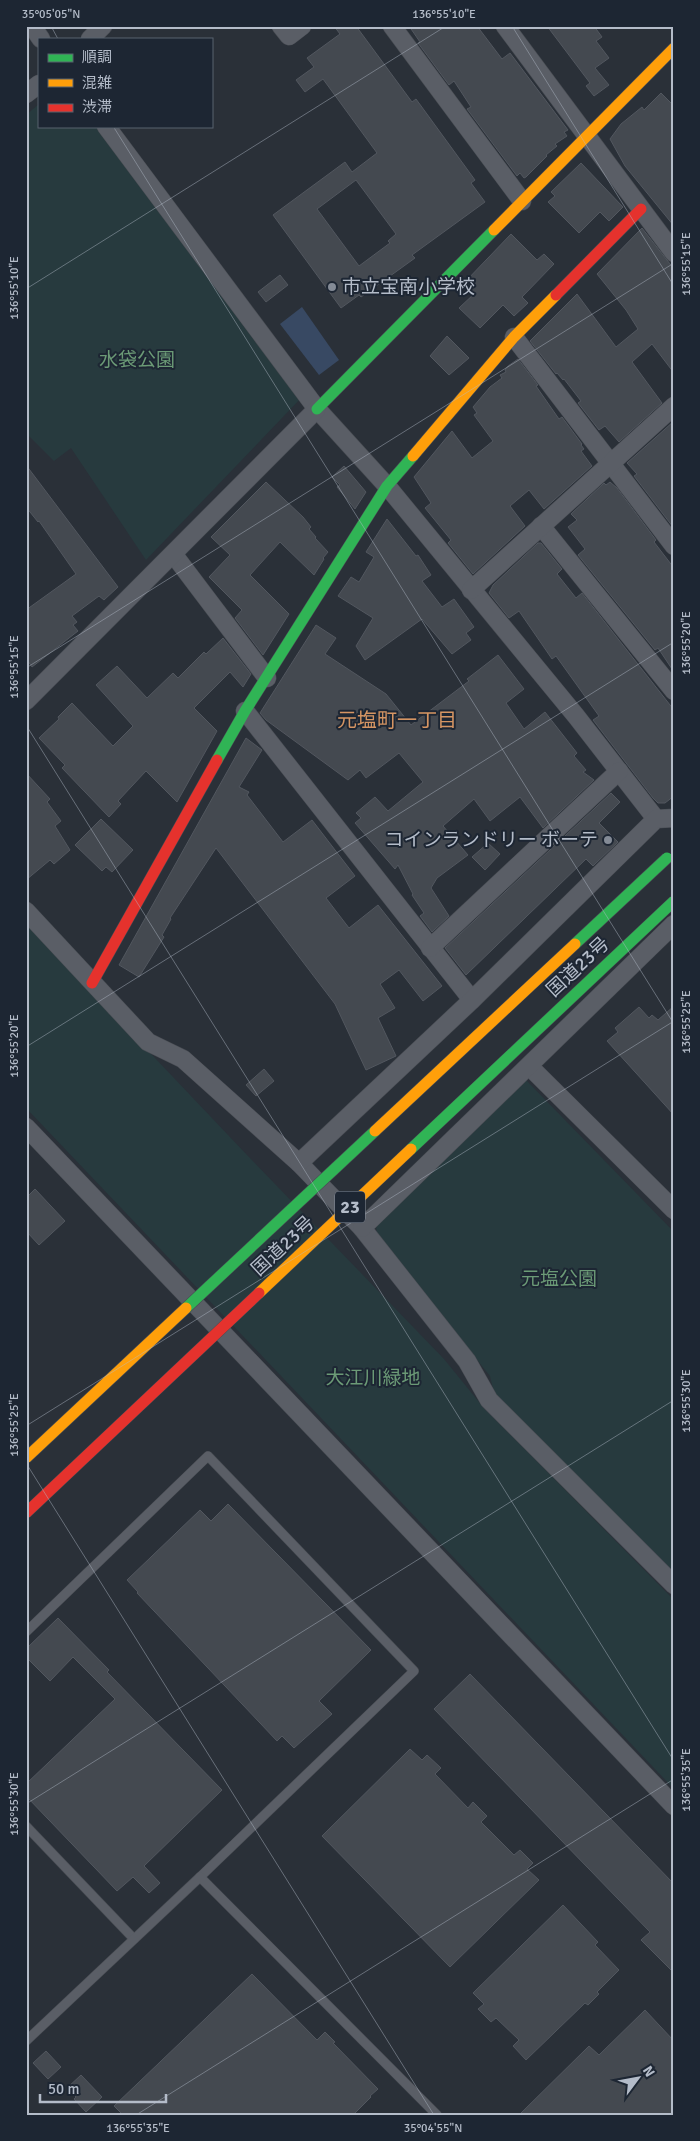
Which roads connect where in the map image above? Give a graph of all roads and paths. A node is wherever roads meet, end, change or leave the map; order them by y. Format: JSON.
{"nodes":[{"id":1,"x":32,"y":26,"type":"edge"},
{"id":2,"x":103,"y":26,"type":"edge"},
{"id":3,"x":281,"y":26,"type":"edge"},
{"id":4,"x":302,"y":26,"type":"edge"},
{"id":5,"x":392,"y":26,"type":"edge"},
{"id":6,"x":505,"y":26,"type":"edge"},
{"id":7,"x":40,"y":38,"type":"edge"},
{"id":8,"x":91,"y":38,"type":"edge"},
{"id":9,"x":674,"y":48,"type":"edge"},
{"id":10,"x":38,"y":85,"type":"edge"},
{"id":11,"x":26,"y":94,"type":"edge"},
{"id":12,"x":107,"y":128,"type":"edge"},
{"id":13,"x":586,"y":136,"type":"junction"},
{"id":14,"x":522,"y":202,"type":"junction"},
{"id":15,"x":641,"y":209,"type":"junction"},
{"id":16,"x":674,"y":253,"type":"edge"},
{"id":17,"x":514,"y":337,"type":"junction"},
{"id":18,"x":674,"y":406,"type":"edge"},
{"id":19,"x":316,"y":409,"type":"junction"},
{"id":20,"x":611,"y":463,"type":"junction"},
{"id":21,"x":387,"y":486,"type":"junction"},
{"id":22,"x":541,"y":526,"type":"junction"},
{"id":23,"x":674,"y":546,"type":"edge"},
{"id":24,"x":174,"y":554,"type":"junction"},
{"id":25,"x":471,"y":590,"type":"junction"},
{"id":26,"x":267,"y":678,"type":"junction"},
{"id":27,"x":674,"y":691,"type":"edge"},
{"id":28,"x":26,"y":701,"type":"edge"},
{"id":29,"x":245,"y":711,"type":"junction"},
{"id":30,"x":619,"y":771,"type":"junction"},
{"id":31,"x":674,"y":818,"type":"edge"},
{"id":32,"x":656,"y":819,"type":"junction"},
{"id":33,"x":667,"y":858,"type":"dead end"},
{"id":34,"x":674,"y":901,"type":"edge"},
{"id":35,"x":26,"y":911,"type":"edge"},
{"id":36,"x":674,"y":924,"type":"edge"},
{"id":37,"x":430,"y":948,"type":"junction"},
{"id":38,"x":92,"y":983,"type":"junction"},
{"id":39,"x":472,"y":1000,"type":"junction"},
{"id":40,"x":529,"y":1066,"type":"junction"},
{"id":41,"x":26,"y":1127,"type":"edge"},
{"id":42,"x":299,"y":1163,"type":"junction"},
{"id":43,"x":674,"y":1210,"type":"edge"},
{"id":44,"x":362,"y":1228,"type":"junction"},
{"id":45,"x":26,"y":1458,"type":"edge"},
{"id":46,"x":26,"y":1513,"type":"edge"},
{"id":47,"x":674,"y":1585,"type":"edge"},
{"id":48,"x":26,"y":1632,"type":"edge"},
{"id":49,"x":674,"y":1806,"type":"edge"},
{"id":50,"x":26,"y":1826,"type":"edge"},
{"id":51,"x":200,"y":1877,"type":"junction"},
{"id":52,"x":134,"y":1939,"type":"junction"},
{"id":53,"x":26,"y":2041,"type":"edge"},
{"id":54,"x":437,"y":2115,"type":"edge"}],
"edges":[{"from":1,"to":7,"type":"street"},
{"from":2,"to":8,"type":"street"},
{"from":3,"to":4,"type":"street"},
{"from":5,"to":14,"type":"street"},
{"from":6,"to":13,"type":"street"},
{"from":9,"to":13,"type":"main road"},
{"from":10,"to":11,"type":"street"},
{"from":12,"to":19,"type":"street"},
{"from":13,"to":14,"type":"main road"},
{"from":13,"to":15,"type":"street"},
{"from":14,"to":19,"type":"main road"},
{"from":15,"to":16,"type":"street"},
{"from":15,"to":17,"type":"main road"},
{"from":17,"to":20,"type":"street"},
{"from":17,"to":21,"type":"main road"},
{"from":18,"to":20,"type":"street"},
{"from":19,"to":21,"type":"street"},
{"from":19,"to":24,"type":"street"},
{"from":20,"to":22,"type":"street"},
{"from":20,"to":23,"type":"street"},
{"from":21,"to":25,"type":"street"},
{"from":21,"to":26,"type":"main road"},
{"from":22,"to":25,"type":"street"},
{"from":22,"to":27,"type":"street"},
{"from":24,"to":26,"type":"street"},
{"from":24,"to":28,"type":"street"},
{"from":25,"to":30,"type":"street"},
{"from":26,"to":29,"type":"main road"},
{"from":29,"to":37,"type":"street"},
{"from":29,"to":38,"type":"main road"},
{"from":30,"to":32,"type":"street"},
{"from":30,"to":37,"type":"street"},
{"from":31,"to":32,"type":"street"},
{"from":32,"to":39,"type":"street"},
{"from":33,"to":45,"type":"main road","name":"国道23号","number":"23","bridge":true},
{"from":34,"to":46,"type":"main road","name":"国道23号","number":"23","bridge":true},
{"from":35,"to":38,"type":"street"},
{"from":36,"to":40,"type":"street"},
{"from":37,"to":39,"type":"street"},
{"from":38,"to":42,"type":"street"},
{"from":39,"to":42,"type":"street"},
{"from":40,"to":43,"type":"street"},
{"from":40,"to":44,"type":"street"},
{"from":41,"to":49,"type":"street"},
{"from":42,"to":44,"type":"street"},
{"from":44,"to":47,"type":"street"},
{"from":48,"to":51,"type":"lane"},
{"from":50,"to":52,"type":"lane"},
{"from":51,"to":52,"type":"lane"},
{"from":51,"to":54,"type":"lane"},
{"from":52,"to":53,"type":"lane"}]}
